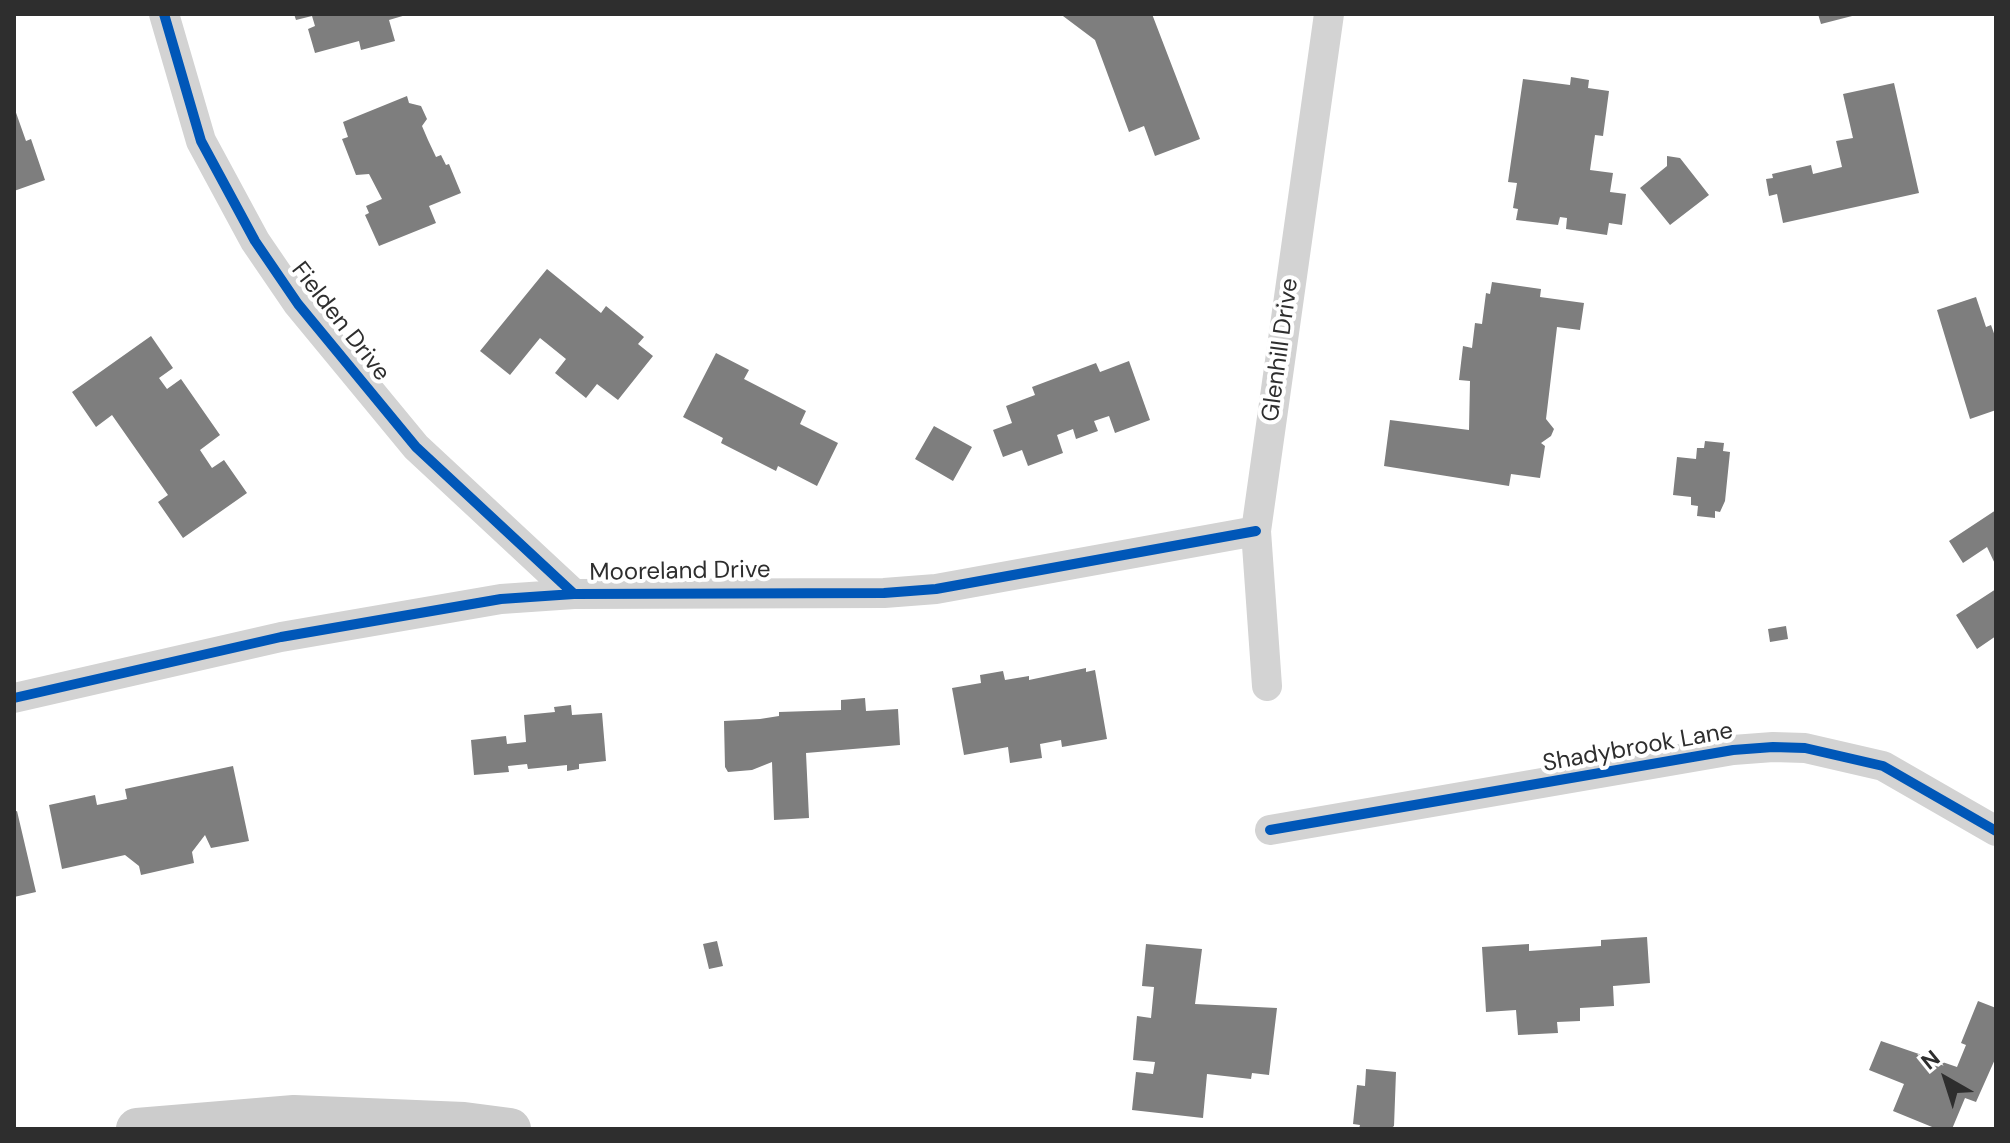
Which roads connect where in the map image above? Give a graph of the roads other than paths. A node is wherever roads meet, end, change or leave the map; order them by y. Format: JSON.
{"nodes":[{"id":1,"x":164,"y":14,"type":"edge"},
{"id":2,"x":1329,"y":14,"type":"edge"},
{"id":3,"x":1256,"y":531,"type":"junction"},
{"id":4,"x":574,"y":594,"type":"junction"},
{"id":5,"x":1267,"y":686,"type":"dead end"},
{"id":6,"x":14,"y":698,"type":"edge"},
{"id":7,"x":1270,"y":830,"type":"dead end"},
{"id":8,"x":1996,"y":831,"type":"edge"},
{"id":9,"x":137,"y":1129,"type":"edge"},
{"id":10,"x":510,"y":1129,"type":"edge"}],
"edges":[{"from":1,"to":4,"type":"street","name":"Fielden Drive"},
{"from":2,"to":3,"type":"street","name":"Glenhill Drive"},
{"from":3,"to":4,"type":"street","name":"Mooreland Drive"},
{"from":3,"to":5,"type":"street","name":"Glenhill Drive"},
{"from":4,"to":6,"type":"street","name":"Mooreland Drive"},
{"from":7,"to":8,"type":"street","name":"Shadybrook Lane"},
{"from":9,"to":10,"type":"main road"}]}
